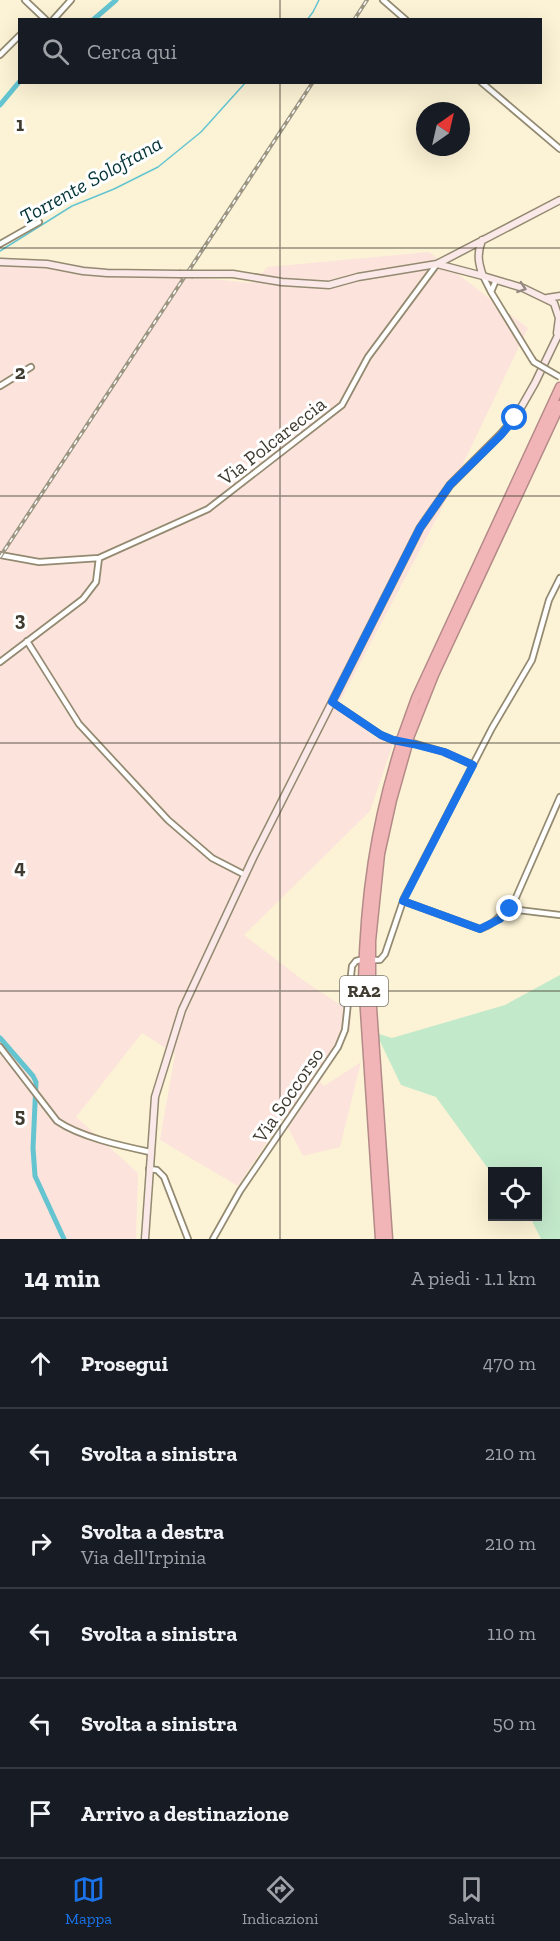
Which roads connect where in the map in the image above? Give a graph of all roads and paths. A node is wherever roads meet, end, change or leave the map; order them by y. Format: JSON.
{"nodes":[{"id":1,"x":25,"y":0,"type":"edge"},
{"id":2,"x":71,"y":0,"type":"edge"},
{"id":3,"x":383,"y":0,"type":"edge"},
{"id":4,"x":40,"y":14,"type":"junction"},
{"id":5,"x":37,"y":18,"type":"edge"},
{"id":6,"x":44,"y":18,"type":"edge"},
{"id":7,"x":55,"y":18,"type":"edge"},
{"id":8,"x":404,"y":18,"type":"edge"},
{"id":9,"x":18,"y":37,"type":"edge"},
{"id":10,"x":0,"y":55,"type":"edge"},
{"id":11,"x":483,"y":84,"type":"edge"},
{"id":12,"x":560,"y":149,"type":"edge"},
{"id":13,"x":560,"y":200,"type":"edge"},
{"id":14,"x":39,"y":222,"type":"dead end"},
{"id":15,"x":482,"y":240,"type":"junction"},
{"id":16,"x":0,"y":244,"type":"edge"},
{"id":17,"x":0,"y":262,"type":"edge"},
{"id":18,"x":437,"y":264,"type":"junction"},
{"id":19,"x":483,"y":276,"type":"junction"},
{"id":20,"x":496,"y":280,"type":"junction"},
{"id":21,"x":491,"y":292,"type":"junction"},
{"id":22,"x":560,"y":296,"type":"edge"},
{"id":23,"x":547,"y":298,"type":"junction"},
{"id":24,"x":560,"y":331,"type":"edge"},
{"id":25,"x":555,"y":339,"type":"junction"},
{"id":26,"x":31,"y":368,"type":"dead end"},
{"id":27,"x":560,"y":377,"type":"edge"},
{"id":28,"x":0,"y":386,"type":"edge"},
{"id":29,"x":560,"y":387,"type":"edge"},
{"id":30,"x":560,"y":405,"type":"edge"},
{"id":31,"x":1,"y":555,"type":"edge"},
{"id":32,"x":99,"y":558,"type":"junction"},
{"id":33,"x":560,"y":578,"type":"edge"},
{"id":34,"x":27,"y":641,"type":"junction"},
{"id":35,"x":0,"y":662,"type":"edge"},
{"id":36,"x":332,"y":702,"type":"junction"},
{"id":37,"x":404,"y":742,"type":"junction"},
{"id":38,"x":473,"y":765,"type":"junction"},
{"id":39,"x":560,"y":797,"type":"edge"},
{"id":40,"x":244,"y":875,"type":"junction"},
{"id":41,"x":403,"y":901,"type":"junction"},
{"id":42,"x":510,"y":909,"type":"junction"},
{"id":43,"x":560,"y":915,"type":"edge"},
{"id":44,"x":360,"y":960,"type":"dead end"},
{"id":45,"x":375,"y":960,"type":"dead end"},
{"id":46,"x":0,"y":1047,"type":"edge"},
{"id":47,"x":150,"y":1152,"type":"junction"},
{"id":48,"x":149,"y":1169,"type":"junction"},
{"id":49,"x":145,"y":1239,"type":"edge"},
{"id":50,"x":188,"y":1239,"type":"edge"},
{"id":51,"x":213,"y":1239,"type":"edge"},
{"id":52,"x":380,"y":1239,"type":"edge"},
{"id":53,"x":388,"y":1239,"type":"edge"}],
"edges":[{"from":1,"to":4,"type":"street"},
{"from":2,"to":7,"type":"street"},
{"from":3,"to":8,"type":"street"},
{"from":4,"to":5,"type":"street"},
{"from":4,"to":6,"type":"street"},
{"from":9,"to":10,"type":"street"},
{"from":11,"to":12,"type":"street"},
{"from":13,"to":15,"type":"street"},
{"from":14,"to":16,"type":"street"},
{"from":15,"to":18,"type":"street"},
{"from":15,"to":19,"type":"street"},
{"from":17,"to":18,"type":"street","bridge":true},
{"from":18,"to":19,"type":"street"},
{"from":18,"to":32,"type":"street","name":"Via Polcareccia"},
{"from":19,"to":20,"type":"street"},
{"from":19,"to":21,"type":"street"},
{"from":20,"to":21,"type":"street"},
{"from":20,"to":23,"type":"street","one_way":true},
{"from":21,"to":27,"type":"street","bridge":true},
{"from":22,"to":23,"type":"street"},
{"from":23,"to":25,"type":"street"},
{"from":24,"to":25,"type":"street"},
{"from":25,"to":36,"type":"street"},
{"from":26,"to":28,"type":"street"},
{"from":29,"to":37,"type":"highway","number":"RA2"},
{"from":30,"to":37,"type":"highway","number":"RA2"},
{"from":31,"to":32,"type":"street"},
{"from":32,"to":34,"type":"street"},
{"from":33,"to":38,"type":"street"},
{"from":34,"to":35,"type":"street"},
{"from":34,"to":40,"type":"street"},
{"from":36,"to":38,"type":"street"},
{"from":36,"to":40,"type":"street"},
{"from":37,"to":52,"type":"highway","number":"RA2"},
{"from":37,"to":53,"type":"highway","number":"RA2"},
{"from":38,"to":41,"type":"street"},
{"from":39,"to":42,"type":"street"},
{"from":40,"to":47,"type":"street"},
{"from":41,"to":42,"type":"street"},
{"from":41,"to":45,"type":"street"},
{"from":42,"to":43,"type":"street"},
{"from":44,"to":51,"type":"street","name":"Via Soccorso"},
{"from":46,"to":47,"type":"street"},
{"from":47,"to":48,"type":"street"},
{"from":48,"to":49,"type":"street"},
{"from":48,"to":50,"type":"street"}]}
